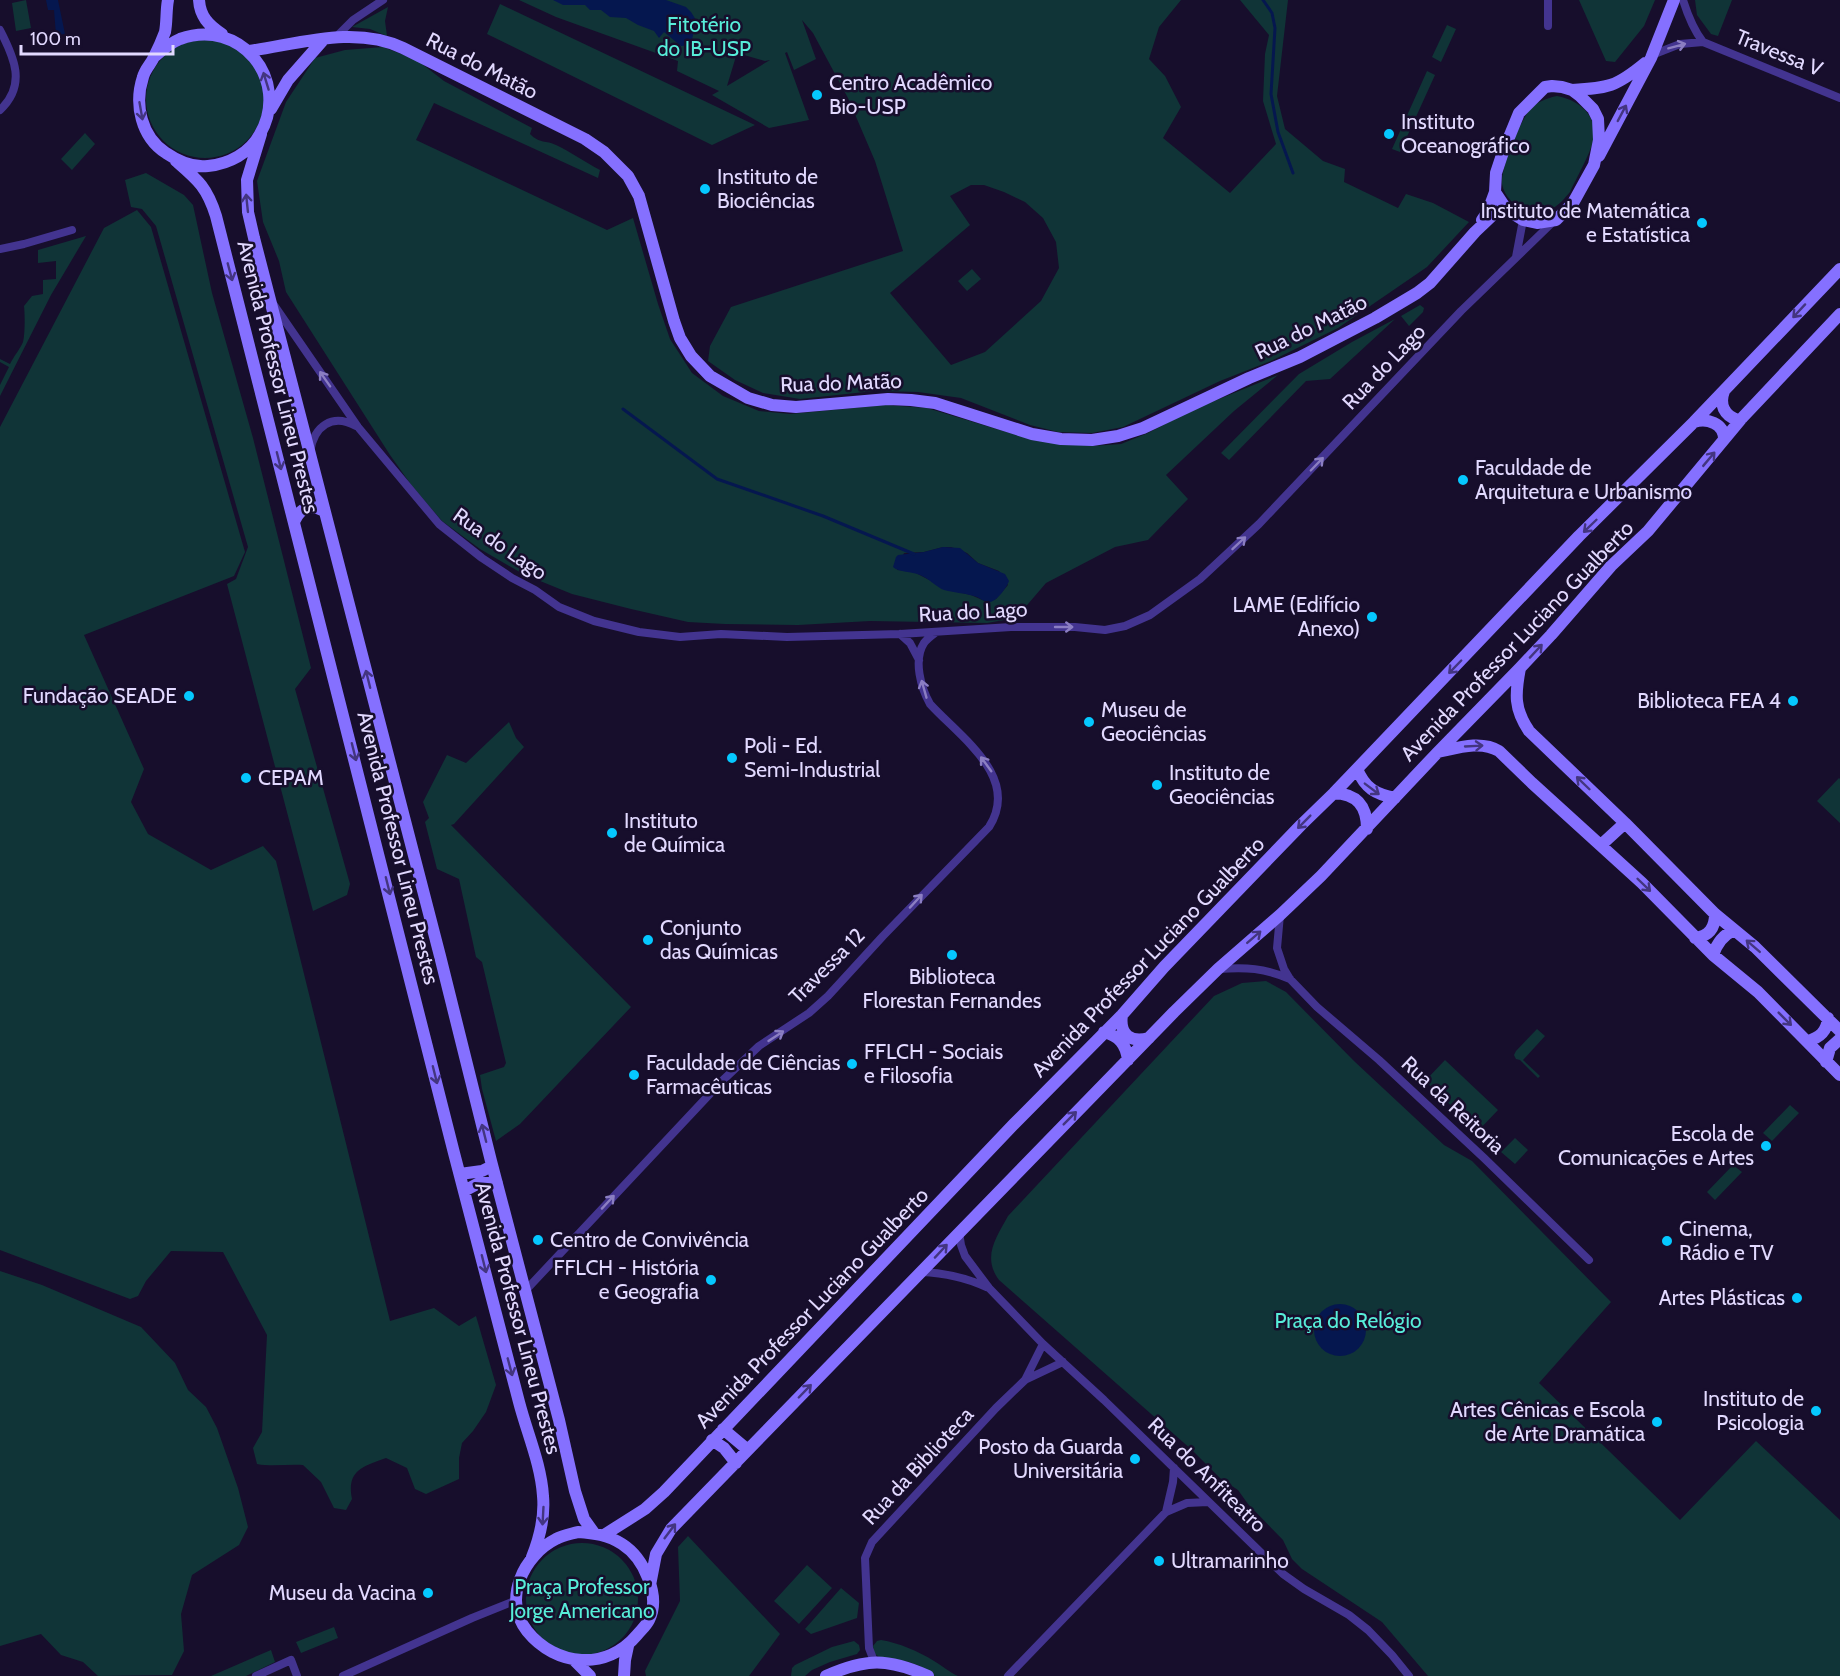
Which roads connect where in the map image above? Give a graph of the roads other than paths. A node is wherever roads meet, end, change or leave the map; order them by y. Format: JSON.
{"nodes":[{"id":1,"x":168,"y":0,"type":"edge"},
{"id":2,"x":198,"y":0,"type":"edge"},
{"id":3,"x":383,"y":0,"type":"edge"},
{"id":4,"x":1548,"y":0,"type":"edge"},
{"id":5,"x":1674,"y":0,"type":"edge"},
{"id":6,"x":1683,"y":0,"type":"edge"},
{"id":7,"x":1548,"y":26,"type":"dead end"},
{"id":8,"x":0,"y":30,"type":"edge"},
{"id":9,"x":330,"y":38,"type":"junction"},
{"id":10,"x":236,"y":42,"type":"junction"},
{"id":11,"x":1703,"y":42,"type":"junction"},
{"id":12,"x":249,"y":51,"type":"junction"},
{"id":13,"x":1651,"y":56,"type":"junction"},
{"id":14,"x":154,"y":57,"type":"junction"},
{"id":15,"x":1572,"y":90,"type":"junction"},
{"id":16,"x":1840,"y":98,"type":"edge"},
{"id":17,"x":0,"y":110,"type":"edge"},
{"id":18,"x":269,"y":113,"type":"junction"},
{"id":19,"x":261,"y":134,"type":"junction"},
{"id":20,"x":176,"y":160,"type":"junction"},
{"id":21,"x":1594,"y":165,"type":"junction"},
{"id":22,"x":1494,"y":192,"type":"junction"},
{"id":23,"x":1507,"y":210,"type":"junction"},
{"id":24,"x":1523,"y":220,"type":"junction"},
{"id":25,"x":1556,"y":220,"type":"junction"},
{"id":26,"x":72,"y":230,"type":"dead end"},
{"id":27,"x":1475,"y":232,"type":"junction"},
{"id":28,"x":0,"y":249,"type":"edge"},
{"id":29,"x":1516,"y":257,"type":"junction"},
{"id":30,"x":1840,"y":269,"type":"edge"},
{"id":31,"x":271,"y":300,"type":"junction"},
{"id":32,"x":1840,"y":314,"type":"edge"},
{"id":33,"x":1725,"y":390,"type":"junction"},
{"id":34,"x":1742,"y":418,"type":"junction"},
{"id":35,"x":1694,"y":422,"type":"junction"},
{"id":36,"x":358,"y":427,"type":"junction"},
{"id":37,"x":1724,"y":439,"type":"junction"},
{"id":38,"x":310,"y":455,"type":"junction"},
{"id":39,"x":325,"y":512,"type":"junction"},
{"id":40,"x":294,"y":520,"type":"junction"},
{"id":41,"x":935,"y":633,"type":"junction"},
{"id":42,"x":900,"y":634,"type":"junction"},
{"id":43,"x":919,"y":661,"type":"junction"},
{"id":44,"x":1520,"y":668,"type":"junction"},
{"id":45,"x":1437,"y":753,"type":"junction"},
{"id":46,"x":1357,"y":769,"type":"junction"},
{"id":47,"x":1334,"y":794,"type":"junction"},
{"id":48,"x":1395,"y":798,"type":"junction"},
{"id":49,"x":1625,"y":824,"type":"junction"},
{"id":50,"x":1366,"y":829,"type":"junction"},
{"id":51,"x":1601,"y":845,"type":"junction"},
{"id":52,"x":1715,"y":914,"type":"junction"},
{"id":53,"x":1280,"y":915,"type":"junction"},
{"id":54,"x":1734,"y":930,"type":"junction"},
{"id":55,"x":1695,"y":938,"type":"junction"},
{"id":56,"x":1713,"y":955,"type":"junction"},
{"id":57,"x":1218,"y":969,"type":"junction"},
{"id":58,"x":1290,"y":979,"type":"junction"},
{"id":59,"x":1122,"y":1015,"type":"junction"},
{"id":60,"x":1827,"y":1018,"type":"junction"},
{"id":61,"x":1840,"y":1031,"type":"edge"},
{"id":62,"x":1104,"y":1032,"type":"junction"},
{"id":63,"x":1149,"y":1038,"type":"junction"},
{"id":64,"x":1840,"y":1039,"type":"edge"},
{"id":65,"x":1807,"y":1041,"type":"junction"},
{"id":66,"x":1128,"y":1060,"type":"junction"},
{"id":67,"x":1826,"y":1062,"type":"junction"},
{"id":68,"x":1840,"y":1075,"type":"edge"},
{"id":69,"x":492,"y":1166,"type":"junction"},
{"id":70,"x":460,"y":1174,"type":"junction"},
{"id":71,"x":497,"y":1183,"type":"junction"},
{"id":72,"x":464,"y":1191,"type":"junction"},
{"id":73,"x":959,"y":1232,"type":"junction"},
{"id":74,"x":1589,"y":1260,"type":"dead end"},
{"id":75,"x":921,"y":1272,"type":"junction"},
{"id":76,"x":989,"y":1288,"type":"junction"},
{"id":77,"x":525,"y":1291,"type":"junction"},
{"id":78,"x":1043,"y":1344,"type":"junction"},
{"id":79,"x":1063,"y":1362,"type":"junction"},
{"id":80,"x":1025,"y":1380,"type":"junction"},
{"id":81,"x":723,"y":1429,"type":"junction"},
{"id":82,"x":712,"y":1440,"type":"junction"},
{"id":83,"x":748,"y":1450,"type":"junction"},
{"id":84,"x":736,"y":1463,"type":"junction"},
{"id":85,"x":1174,"y":1468,"type":"junction"},
{"id":86,"x":1208,"y":1502,"type":"junction"},
{"id":87,"x":1166,"y":1512,"type":"junction"},
{"id":88,"x":599,"y":1534,"type":"junction"},
{"id":89,"x":532,"y":1557,"type":"junction"},
{"id":90,"x":650,"y":1586,"type":"junction"},
{"id":91,"x":517,"y":1600,"type":"junction"},
{"id":92,"x":628,"y":1646,"type":"junction"},
{"id":93,"x":575,"y":1661,"type":"junction"},
{"id":94,"x":874,"y":1661,"type":"junction"},
{"id":95,"x":256,"y":1676,"type":"edge"},
{"id":96,"x":297,"y":1676,"type":"edge"},
{"id":97,"x":343,"y":1676,"type":"edge"},
{"id":98,"x":590,"y":1676,"type":"edge"},
{"id":99,"x":624,"y":1676,"type":"edge"},
{"id":100,"x":826,"y":1676,"type":"edge"},
{"id":101,"x":928,"y":1676,"type":"edge"},
{"id":102,"x":1008,"y":1676,"type":"edge"},
{"id":103,"x":1409,"y":1676,"type":"edge"}],
"edges":[{"from":1,"to":14,"type":"street"},
{"from":2,"to":10,"type":"street"},
{"from":3,"to":9,"type":"street"},
{"from":4,"to":7,"type":"street"},
{"from":5,"to":13,"type":"street"},
{"from":6,"to":11,"type":"street","name":"Travessa V"},
{"from":8,"to":17,"type":"street"},
{"from":9,"to":12,"type":"street","name":"Rua do Matão"},
{"from":9,"to":18,"type":"street"},
{"from":9,"to":27,"type":"street","name":"Rua do Matão"},
{"from":10,"to":12,"type":"street"},
{"from":10,"to":14,"type":"street"},
{"from":13,"to":11,"type":"street","name":"Travessa V","one_way":true},
{"from":11,"to":16,"type":"street","name":"Travessa V"},
{"from":18,"to":12,"type":"street","one_way":true},
{"from":13,"to":15,"type":"street"},
{"from":21,"to":13,"type":"street","one_way":true},
{"from":14,"to":20,"type":"street","one_way":true},
{"from":15,"to":21,"type":"street"},
{"from":15,"to":22,"type":"street"},
{"from":18,"to":19,"type":"street"},
{"from":19,"to":20,"type":"street"},
{"from":31,"to":19,"type":"street","name":"Avenida Professor Lineu Prestes","one_way":true},
{"from":20,"to":40,"type":"street","name":"Avenida Professor Lineu Prestes","one_way":true},
{"from":21,"to":25,"type":"street"},
{"from":22,"to":23,"type":"street"},
{"from":22,"to":27,"type":"street","name":"Rua do Matão"},
{"from":23,"to":24,"type":"street"},
{"from":23,"to":27,"type":"street","name":"Rua do Matão"},
{"from":24,"to":25,"type":"street"},
{"from":24,"to":29,"type":"street"},
{"from":25,"to":29,"type":"street","name":"Rua do Lago"},
{"from":26,"to":28,"type":"street"},
{"from":41,"to":29,"type":"street","name":"Rua do Lago","one_way":true},
{"from":30,"to":33,"type":"street","name":"Avenida Professor Luciano Gualberto","one_way":true},
{"from":36,"to":31,"type":"street","name":"Rua do Lago","one_way":true},
{"from":31,"to":38,"type":"street","name":"Avenida Professor Lineu Prestes"},
{"from":32,"to":34,"type":"street","name":"Avenida Professor Luciano Gualberto"},
{"from":33,"to":34,"type":"street"},
{"from":33,"to":35,"type":"street","name":"Avenida Professor Luciano Gualberto"},
{"from":34,"to":37,"type":"street","name":"Avenida Professor Luciano Gualberto"},
{"from":35,"to":37,"type":"street"},
{"from":35,"to":46,"type":"street","name":"Avenida Professor Luciano Gualberto","one_way":true},
{"from":36,"to":38,"type":"street"},
{"from":36,"to":42,"type":"street","name":"Rua do Lago"},
{"from":44,"to":37,"type":"street","name":"Avenida Professor Luciano Gualberto","one_way":true},
{"from":38,"to":39,"type":"street","name":"Avenida Professor Lineu Prestes"},
{"from":39,"to":40,"type":"street"},
{"from":69,"to":39,"type":"street","name":"Avenida Professor Lineu Prestes","one_way":true},
{"from":40,"to":70,"type":"street","name":"Avenida Professor Lineu Prestes","one_way":true},
{"from":41,"to":42,"type":"street","name":"Rua do Lago"},
{"from":41,"to":43,"type":"street"},
{"from":42,"to":43,"type":"street","name":"Travessa 12"},
{"from":77,"to":43,"type":"street","name":"Travessa 12","one_way":true},
{"from":44,"to":45,"type":"street","name":"Avenida Professor Luciano Gualberto"},
{"from":49,"to":44,"type":"street","one_way":true},
{"from":45,"to":48,"type":"street","name":"Avenida Professor Luciano Gualberto"},
{"from":45,"to":51,"type":"street","one_way":true},
{"from":46,"to":47,"type":"street","name":"Avenida Professor Luciano Gualberto"},
{"from":46,"to":48,"type":"street","one_way":true},
{"from":47,"to":50,"type":"street"},
{"from":47,"to":59,"type":"street","name":"Avenida Professor Luciano Gualberto","one_way":true},
{"from":48,"to":50,"type":"street","name":"Avenida Professor Luciano Gualberto"},
{"from":49,"to":51,"type":"street"},
{"from":49,"to":52,"type":"street"},
{"from":50,"to":53,"type":"street","name":"Avenida Professor Luciano Gualberto"},
{"from":51,"to":55,"type":"street","one_way":true},
{"from":52,"to":54,"type":"street"},
{"from":52,"to":55,"type":"street"},
{"from":57,"to":53,"type":"street","name":"Avenida Professor Luciano Gualberto","one_way":true},
{"from":53,"to":58,"type":"street","name":"Rua da Reitoria"},
{"from":54,"to":56,"type":"street"},
{"from":60,"to":54,"type":"street","one_way":true},
{"from":55,"to":56,"type":"street"},
{"from":56,"to":65,"type":"street","one_way":true},
{"from":57,"to":58,"type":"street","name":"Rua da Reitoria"},
{"from":57,"to":63,"type":"street","name":"Avenida Professor Luciano Gualberto"},
{"from":58,"to":74,"type":"street","name":"Rua da Reitoria"},
{"from":59,"to":62,"type":"street","name":"Avenida Professor Luciano Gualberto"},
{"from":59,"to":63,"type":"street"},
{"from":60,"to":61,"type":"street"},
{"from":60,"to":65,"type":"street"},
{"from":62,"to":66,"type":"street"},
{"from":62,"to":81,"type":"street","name":"Avenida Professor Luciano Gualberto"},
{"from":63,"to":66,"type":"street","name":"Avenida Professor Luciano Gualberto"},
{"from":64,"to":67,"type":"street"},
{"from":65,"to":67,"type":"street"},
{"from":73,"to":66,"type":"street","name":"Avenida Professor Luciano Gualberto","one_way":true},
{"from":67,"to":68,"type":"street"},
{"from":69,"to":70,"type":"street"},
{"from":69,"to":71,"type":"street","name":"Avenida Professor Lineu Prestes"},
{"from":70,"to":72,"type":"street","name":"Avenida Professor Lineu Prestes"},
{"from":71,"to":72,"type":"street"},
{"from":71,"to":77,"type":"street","name":"Avenida Professor Lineu Prestes"},
{"from":72,"to":89,"type":"street","name":"Avenida Professor Lineu Prestes","one_way":true},
{"from":75,"to":73,"type":"street","name":"Avenida Professor Luciano Gualberto","one_way":true},
{"from":73,"to":76,"type":"street","name":"Rua do Anfiteatro"},
{"from":75,"to":76,"type":"street","name":"Rua do Anfiteatro"},
{"from":83,"to":75,"type":"street","name":"Avenida Professor Luciano Gualberto","one_way":true},
{"from":76,"to":78,"type":"street","name":"Rua do Anfiteatro"},
{"from":77,"to":88,"type":"street","name":"Avenida Professor Lineu Prestes"},
{"from":78,"to":79,"type":"street","name":"Rua do Anfiteatro"},
{"from":78,"to":80,"type":"street","name":"Rua da Biblioteca"},
{"from":79,"to":80,"type":"street","name":"Rua da Biblioteca"},
{"from":79,"to":85,"type":"street","name":"Rua do Anfiteatro"},
{"from":80,"to":94,"type":"street","name":"Rua da Biblioteca"},
{"from":81,"to":82,"type":"street","name":"Avenida Professor Luciano Gualberto"},
{"from":81,"to":83,"type":"street"},
{"from":82,"to":84,"type":"street"},
{"from":82,"to":88,"type":"street","name":"Avenida Professor Luciano Gualberto"},
{"from":83,"to":84,"type":"street","name":"Avenida Professor Luciano Gualberto"},
{"from":90,"to":84,"type":"street","name":"Avenida Professor Luciano Gualberto","one_way":true},
{"from":85,"to":86,"type":"street","name":"Rua do Anfiteatro"},
{"from":85,"to":87,"type":"street"},
{"from":86,"to":87,"type":"street"},
{"from":86,"to":103,"type":"street","name":"Rua do Anfiteatro"},
{"from":87,"to":102,"type":"street"},
{"from":88,"to":89,"type":"street"},
{"from":88,"to":90,"type":"street"},
{"from":89,"to":91,"type":"street"},
{"from":90,"to":92,"type":"street"},
{"from":91,"to":93,"type":"street"},
{"from":91,"to":97,"type":"street"},
{"from":92,"to":93,"type":"street"},
{"from":92,"to":99,"type":"street"},
{"from":93,"to":98,"type":"street"},
{"from":94,"to":100,"type":"street"},
{"from":94,"to":101,"type":"street"},
{"from":95,"to":96,"type":"street"}]}
